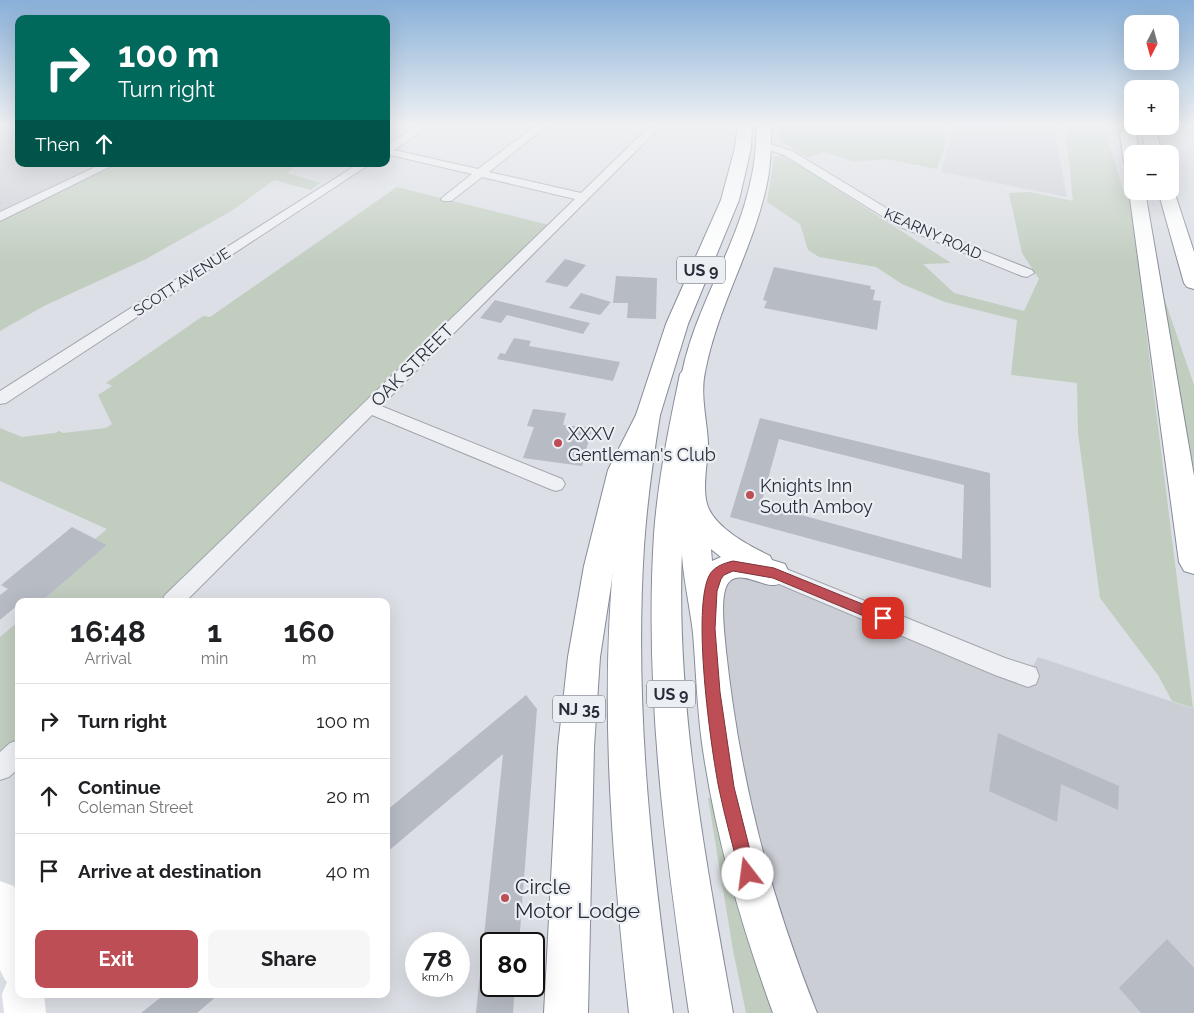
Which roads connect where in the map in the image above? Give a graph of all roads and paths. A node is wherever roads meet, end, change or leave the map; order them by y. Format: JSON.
{"nodes":[{"id":1,"x":95,"y":171,"type":"edge"},
{"id":2,"x":354,"y":171,"type":"edge"},
{"id":3,"x":473,"y":171,"type":"edge"},
{"id":4,"x":609,"y":171,"type":"edge"},
{"id":5,"x":737,"y":171,"type":"edge"},
{"id":6,"x":760,"y":171,"type":"edge"},
{"id":7,"x":818,"y":171,"type":"edge"},
{"id":8,"x":480,"y":173,"type":"junction"},
{"id":9,"x":582,"y":197,"type":"junction"},
{"id":10,"x":447,"y":199,"type":"dead end"},
{"id":11,"x":1138,"y":200,"type":"edge"},
{"id":12,"x":1169,"y":200,"type":"edge"},
{"id":13,"x":0,"y":217,"type":"edge"},
{"id":14,"x":1027,"y":273,"type":"dead end"},
{"id":15,"x":1194,"y":283,"type":"edge"},
{"id":16,"x":692,"y":374,"type":"junction"},
{"id":17,"x":0,"y":400,"type":"edge"},
{"id":18,"x":369,"y":408,"type":"junction"},
{"id":19,"x":648,"y":415,"type":"junction"},
{"id":20,"x":556,"y":484,"type":"dead end"},
{"id":21,"x":694,"y":505,"type":"junction"},
{"id":22,"x":1194,"y":562,"type":"edge"},
{"id":23,"x":774,"y":573,"type":"junction"},
{"id":24,"x":175,"y":598,"type":"edge"},
{"id":25,"x":708,"y":629,"type":"junction"},
{"id":26,"x":1028,"y":676,"type":"dead end"},
{"id":27,"x":15,"y":755,"type":"edge"},
{"id":28,"x":0,"y":768,"type":"edge"},
{"id":29,"x":0,"y":900,"type":"edge"},
{"id":30,"x":15,"y":952,"type":"edge"},
{"id":31,"x":24,"y":998,"type":"edge"},
{"id":32,"x":26,"y":1013,"type":"edge"},
{"id":33,"x":566,"y":1013,"type":"edge"},
{"id":34,"x":651,"y":1013,"type":"edge"},
{"id":35,"x":711,"y":1013,"type":"edge"},
{"id":36,"x":795,"y":1013,"type":"edge"}],
"edges":[{"from":1,"to":13,"type":"street"},
{"from":2,"to":17,"type":"street","name":"SCOTT AVENUE"},
{"from":3,"to":8,"type":"street"},
{"from":4,"to":9,"type":"street","name":"OAK STREET"},
{"from":5,"to":19,"type":"highway","number":"US 9"},
{"from":6,"to":16,"type":"highway","number":"US 9"},
{"from":7,"to":14,"type":"street","name":"KEARNY ROAD"},
{"from":8,"to":9,"type":"street"},
{"from":8,"to":10,"type":"street"},
{"from":9,"to":18,"type":"street","name":"OAK STREET"},
{"from":11,"to":22,"type":"highway"},
{"from":12,"to":15,"type":"highway"},
{"from":16,"to":21,"type":"highway"},
{"from":16,"to":35,"type":"highway","number":"US 9"},
{"from":18,"to":20,"type":"street"},
{"from":18,"to":24,"type":"street","name":"OAK STREET"},
{"from":19,"to":33,"type":"highway","number":"NJ 35"},
{"from":19,"to":34,"type":"highway","number":"US 9"},
{"from":21,"to":23,"type":"highway"},
{"from":21,"to":25,"type":"highway"},
{"from":23,"to":25,"type":"highway"},
{"from":23,"to":26,"type":"street"},
{"from":25,"to":36,"type":"highway"},
{"from":27,"to":28,"type":"street"},
{"from":29,"to":30,"type":"main road"},
{"from":31,"to":32,"type":"main road"}]}
